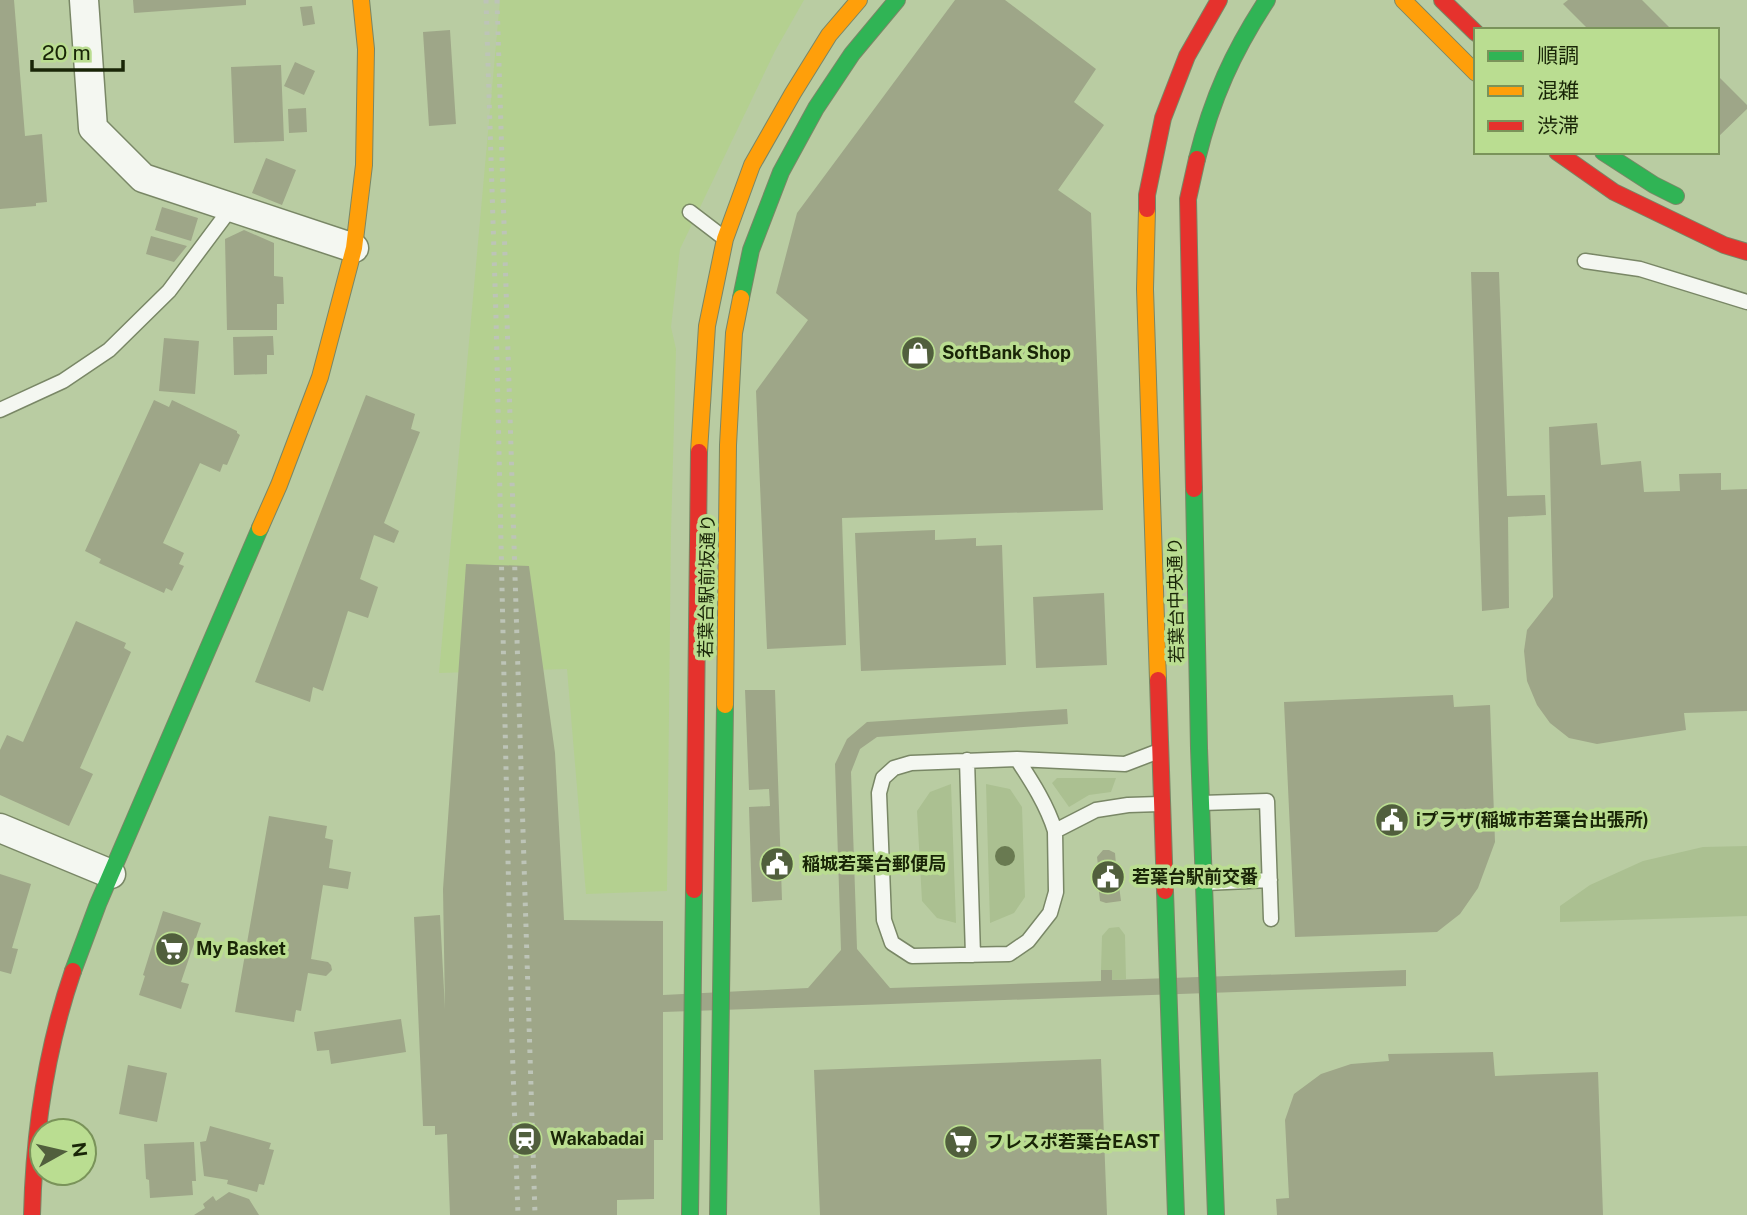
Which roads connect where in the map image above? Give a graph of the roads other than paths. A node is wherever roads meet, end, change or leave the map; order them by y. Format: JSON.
{"nodes":[{"id":1,"x":84,"y":0,"type":"edge"},
{"id":2,"x":361,"y":0,"type":"edge"},
{"id":3,"x":859,"y":0,"type":"edge"},
{"id":4,"x":897,"y":0,"type":"edge"},
{"id":5,"x":1219,"y":0,"type":"edge"},
{"id":6,"x":1267,"y":0,"type":"edge"},
{"id":7,"x":1403,"y":0,"type":"edge"},
{"id":8,"x":1442,"y":0,"type":"edge"},
{"id":9,"x":1474,"y":31,"type":"edge"},
{"id":10,"x":1474,"y":71,"type":"edge"},
{"id":11,"x":1560,"y":154,"type":"edge"},
{"id":12,"x":1606,"y":154,"type":"edge"},
{"id":13,"x":1695,"y":205,"type":"dead end"},
{"id":14,"x":231,"y":208,"type":"junction"},
{"id":15,"x":690,"y":212,"type":"dead end"},
{"id":16,"x":725,"y":239,"type":"junction"},
{"id":17,"x":354,"y":248,"type":"junction"},
{"id":18,"x":1747,"y":251,"type":"edge"},
{"id":19,"x":1585,"y":261,"type":"dead end"},
{"id":20,"x":1747,"y":302,"type":"edge"},
{"id":21,"x":0,"y":410,"type":"edge"},
{"id":22,"x":1179,"y":749,"type":"junction"},
{"id":23,"x":1017,"y":759,"type":"junction"},
{"id":24,"x":967,"y":760,"type":"junction"},
{"id":25,"x":1182,"y":804,"type":"junction"},
{"id":26,"x":0,"y":828,"type":"edge"},
{"id":27,"x":1055,"y":831,"type":"junction"},
{"id":28,"x":111,"y":874,"type":"junction"},
{"id":29,"x":1270,"y":880,"type":"junction"},
{"id":30,"x":1204,"y":883,"type":"junction"},
{"id":31,"x":1271,"y":919,"type":"dead end"},
{"id":32,"x":973,"y":955,"type":"junction"},
{"id":33,"x":32,"y":1215,"type":"edge"},
{"id":34,"x":690,"y":1215,"type":"edge"},
{"id":35,"x":718,"y":1215,"type":"edge"},
{"id":36,"x":1176,"y":1215,"type":"edge"},
{"id":37,"x":1216,"y":1215,"type":"edge"}],
"edges":[{"from":1,"to":14,"type":"street"},
{"from":2,"to":17,"type":"street"},
{"from":3,"to":16,"type":"street","name":"若葉台駅前坂通り"},
{"from":4,"to":35,"type":"street","name":"若葉台駅前坂通り"},
{"from":5,"to":22,"type":"street","name":"若葉台中央通り"},
{"from":6,"to":22,"type":"street","name":"若葉台中央通り"},
{"from":7,"to":10,"type":"street"},
{"from":8,"to":9,"type":"street"},
{"from":11,"to":18,"type":"street"},
{"from":12,"to":13,"type":"street"},
{"from":14,"to":17,"type":"street"},
{"from":14,"to":21,"type":"lane"},
{"from":15,"to":16,"type":"lane"},
{"from":16,"to":34,"type":"street","name":"若葉台駅前坂通り"},
{"from":17,"to":28,"type":"street"},
{"from":19,"to":20,"type":"lane"},
{"from":22,"to":23,"type":"lane"},
{"from":22,"to":25,"type":"street","name":"若葉台中央通り"},
{"from":22,"to":25,"type":"street","name":"若葉台中央通り"},
{"from":23,"to":24,"type":"lane"},
{"from":23,"to":27,"type":"lane"},
{"from":24,"to":32,"type":"lane"},
{"from":24,"to":32,"type":"lane"},
{"from":25,"to":27,"type":"lane"},
{"from":25,"to":29,"type":"lane"},
{"from":25,"to":30,"type":"street","name":"若葉台中央通り"},
{"from":25,"to":36,"type":"street","name":"若葉台中央通り"},
{"from":26,"to":28,"type":"street"},
{"from":27,"to":32,"type":"lane"},
{"from":28,"to":33,"type":"street"},
{"from":29,"to":30,"type":"lane"},
{"from":29,"to":31,"type":"lane"},
{"from":30,"to":37,"type":"street","name":"若葉台中央通り"}]}
